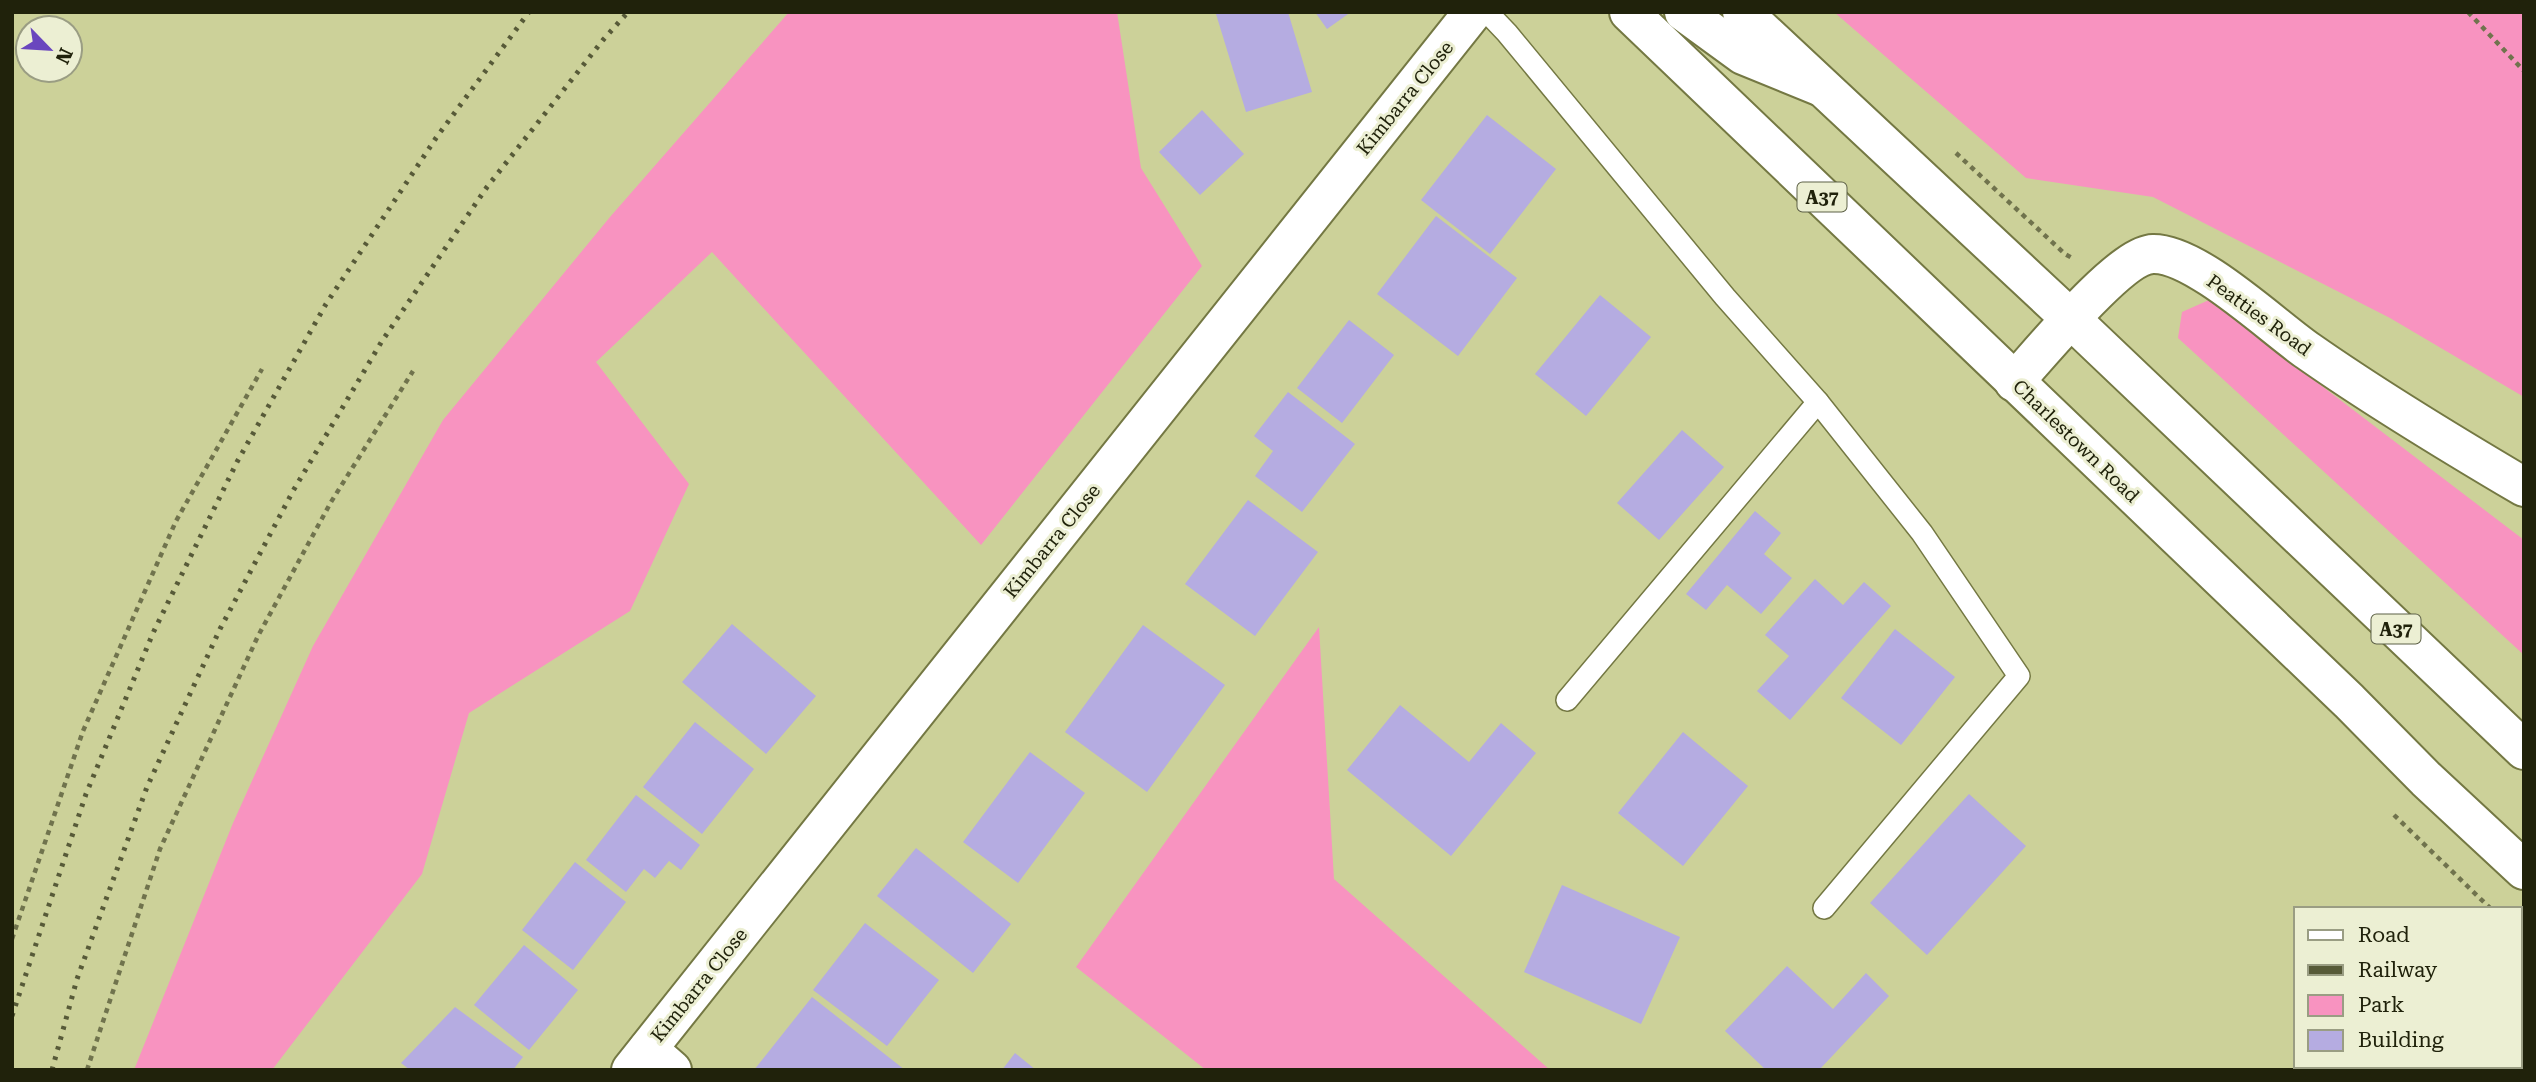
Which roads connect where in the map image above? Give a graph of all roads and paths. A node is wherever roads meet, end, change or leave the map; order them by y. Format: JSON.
{"nodes":[{"id":1,"x":1474,"y":12,"type":"edge"},
{"id":2,"x":1487,"y":12,"type":"edge"},
{"id":3,"x":1629,"y":12,"type":"edge"},
{"id":4,"x":1684,"y":12,"type":"edge"},
{"id":5,"x":1742,"y":12,"type":"edge"},
{"id":6,"x":2468,"y":12,"type":"edge"},
{"id":7,"x":2524,"y":71,"type":"edge"},
{"id":8,"x":1819,"y":86,"type":"junction"},
{"id":9,"x":2005,"y":197,"type":"dead end"},
{"id":10,"x":2080,"y":262,"type":"dead end"},
{"id":11,"x":2072,"y":320,"type":"junction"},
{"id":12,"x":262,"y":369,"type":"dead end"},
{"id":13,"x":413,"y":372,"type":"dead end"},
{"id":14,"x":2014,"y":382,"type":"junction"},
{"id":15,"x":1818,"y":402,"type":"junction"},
{"id":16,"x":2524,"y":487,"type":"edge"},
{"id":17,"x":1567,"y":700,"type":"dead end"},
{"id":18,"x":2524,"y":750,"type":"edge"},
{"id":19,"x":2394,"y":816,"type":"dead end"},
{"id":20,"x":2524,"y":870,"type":"edge"},
{"id":21,"x":2489,"y":907,"type":"edge"},
{"id":22,"x":1824,"y":908,"type":"dead end"},
{"id":23,"x":12,"y":939,"type":"edge"},
{"id":24,"x":650,"y":1063,"type":"edge"},
{"id":25,"x":88,"y":1070,"type":"edge"}],
"edges":[{"from":1,"to":24,"type":"main road","name":"Kimbarra Close"},
{"from":2,"to":15,"type":"lane"},
{"from":3,"to":14,"type":"main road","name":"Charlestown Road","number":"A37"},
{"from":4,"to":8,"type":"main road"},
{"from":5,"to":8,"type":"main road","number":"A37"},
{"from":6,"to":7,"type":"path"},
{"from":8,"to":11,"type":"main road","number":"A37"},
{"from":9,"to":10,"type":"path"},
{"from":11,"to":14,"type":"main road","name":"Peatties Road"},
{"from":11,"to":16,"type":"main road","name":"Peatties Road"},
{"from":11,"to":18,"type":"main road","number":"A37"},
{"from":12,"to":23,"type":"path"},
{"from":13,"to":25,"type":"path"},
{"from":14,"to":20,"type":"main road","name":"Charlestown Road","number":"A37"},
{"from":15,"to":17,"type":"lane"},
{"from":15,"to":22,"type":"lane"},
{"from":19,"to":21,"type":"path"}]}
